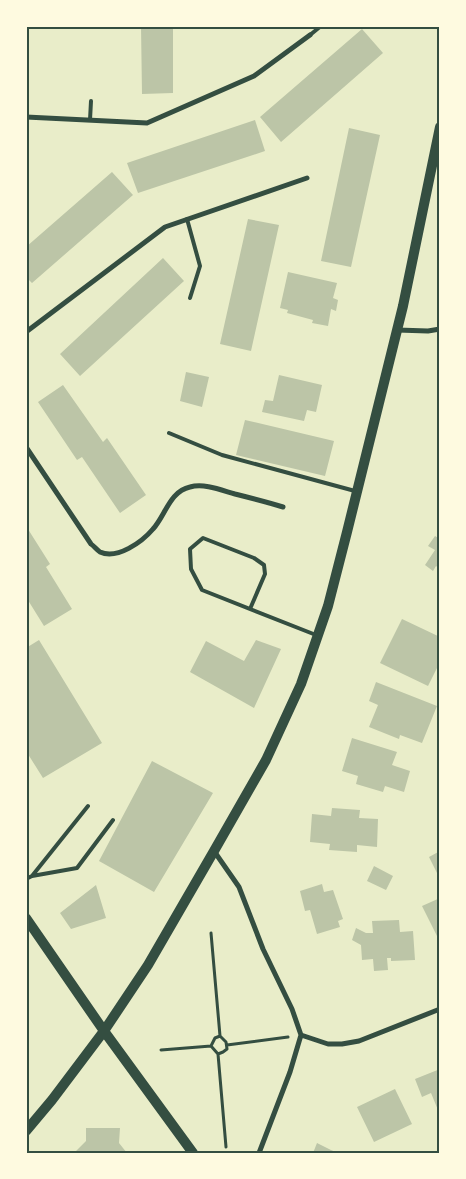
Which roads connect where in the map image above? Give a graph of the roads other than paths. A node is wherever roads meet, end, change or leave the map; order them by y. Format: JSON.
{"nodes":[{"id":1,"x":321,"y":26,"type":"edge"},
{"id":2,"x":310,"y":35,"type":"joint"},
{"id":3,"x":91,"y":101,"type":"dead end"},
{"id":4,"x":26,"y":117,"type":"edge"},
{"id":5,"x":90,"y":120,"type":"junction"},
{"id":6,"x":440,"y":127,"type":"edge"},
{"id":7,"x":307,"y":178,"type":"dead end"},
{"id":8,"x":187,"y":219,"type":"junction"},
{"id":9,"x":190,"y":298,"type":"dead end"},
{"id":10,"x":440,"y":329,"type":"edge"},
{"id":11,"x":398,"y":330,"type":"junction"},
{"id":12,"x":26,"y":332,"type":"edge"},
{"id":13,"x":169,"y":434,"type":"dead end"},
{"id":14,"x":26,"y":447,"type":"edge"},
{"id":15,"x":358,"y":491,"type":"junction"},
{"id":16,"x":283,"y":506,"type":"dead end"},
{"id":17,"x":250,"y":609,"type":"junction"},
{"id":18,"x":318,"y":636,"type":"junction"},
{"id":19,"x":88,"y":806,"type":"dead end"},
{"id":20,"x":113,"y":820,"type":"dead end"},
{"id":21,"x":214,"y":851,"type":"junction"},
{"id":22,"x":32,"y":876,"type":"junction"},
{"id":23,"x":26,"y":879,"type":"edge"},
{"id":24,"x":26,"y":918,"type":"edge"},
{"id":25,"x":440,"y":1009,"type":"edge"},
{"id":26,"x":104,"y":1031,"type":"junction"},
{"id":27,"x":301,"y":1035,"type":"junction"},
{"id":28,"x":26,"y":1131,"type":"edge"},
{"id":29,"x":193,"y":1153,"type":"edge"},
{"id":30,"x":259,"y":1153,"type":"edge"}],
"edges":[{"from":1,"to":2,"type":"lane"},
{"from":2,"to":5,"type":"street"},
{"from":3,"to":5,"type":"lane"},
{"from":4,"to":5,"type":"street"},
{"from":6,"to":11,"type":"main road"},
{"from":7,"to":8,"type":"street"},
{"from":8,"to":9,"type":"lane"},
{"from":8,"to":12,"type":"street"},
{"from":10,"to":11,"type":"street"},
{"from":11,"to":15,"type":"main road"},
{"from":13,"to":15,"type":"lane"},
{"from":14,"to":16,"type":"street"},
{"from":15,"to":18,"type":"main road"},
{"from":17,"to":17,"type":"lane"},
{"from":17,"to":18,"type":"lane"},
{"from":18,"to":21,"type":"main road"},
{"from":19,"to":22,"type":"lane"},
{"from":20,"to":22,"type":"lane"},
{"from":21,"to":26,"type":"main road"},
{"from":21,"to":27,"type":"street"},
{"from":22,"to":23,"type":"lane"},
{"from":24,"to":26,"type":"main road"},
{"from":25,"to":27,"type":"street"},
{"from":26,"to":28,"type":"main road"},
{"from":26,"to":29,"type":"main road"},
{"from":27,"to":30,"type":"street"}]}
